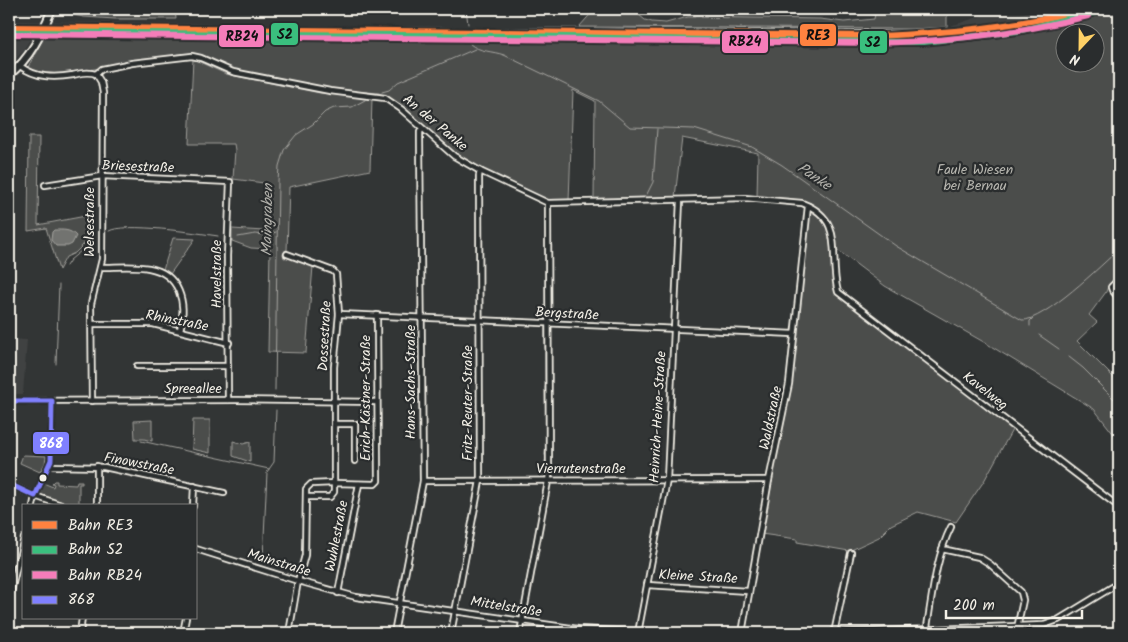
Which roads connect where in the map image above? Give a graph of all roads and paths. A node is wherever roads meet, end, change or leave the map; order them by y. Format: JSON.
{"nodes":[{"id":1,"x":52,"y":9,"type":"edge"},
{"id":2,"x":20,"y":66,"type":"junction"},
{"id":3,"x":96,"y":74,"type":"junction"},
{"id":4,"x":9,"y":75,"type":"edge"},
{"id":5,"x":422,"y":129,"type":"junction"},
{"id":6,"x":480,"y":171,"type":"junction"},
{"id":7,"x":102,"y":176,"type":"junction"},
{"id":8,"x":230,"y":182,"type":"joint"},
{"id":9,"x":45,"y":186,"type":"dead end"},
{"id":10,"x":680,"y":200,"type":"junction"},
{"id":11,"x":548,"y":203,"type":"junction"},
{"id":12,"x":808,"y":206,"type":"junction"},
{"id":13,"x":286,"y":254,"type":"dead end"},
{"id":14,"x":101,"y":267,"type":"junction"},
{"id":15,"x":1119,"y":279,"type":"edge"},
{"id":16,"x":1119,"y":298,"type":"edge"},
{"id":17,"x":339,"y":314,"type":"junction"},
{"id":18,"x":377,"y":315,"type":"junction"},
{"id":19,"x":422,"y":318,"type":"junction"},
{"id":20,"x":479,"y":321,"type":"junction"},
{"id":21,"x":92,"y":324,"type":"junction"},
{"id":22,"x":548,"y":324,"type":"junction"},
{"id":23,"x":180,"y":330,"type":"junction"},
{"id":24,"x":674,"y":330,"type":"junction"},
{"id":25,"x":794,"y":334,"type":"junction"},
{"id":26,"x":229,"y":343,"type":"junction"},
{"id":27,"x":137,"y":366,"type":"dead end"},
{"id":28,"x":228,"y":366,"type":"junction"},
{"id":29,"x":228,"y":400,"type":"junction"},
{"id":30,"x":9,"y":401,"type":"edge"},
{"id":31,"x":52,"y":401,"type":"junction"},
{"id":32,"x":92,"y":401,"type":"junction"},
{"id":33,"x":334,"y":401,"type":"junction"},
{"id":34,"x":377,"y":402,"type":"junction"},
{"id":35,"x":335,"y":424,"type":"junction"},
{"id":36,"x":355,"y":462,"type":"dead end"},
{"id":37,"x":49,"y":466,"type":"junction"},
{"id":38,"x":97,"y":466,"type":"junction"},
{"id":39,"x":667,"y":480,"type":"junction"},
{"id":40,"x":769,"y":480,"type":"junction"},
{"id":41,"x":423,"y":481,"type":"junction"},
{"id":42,"x":480,"y":481,"type":"junction"},
{"id":43,"x":548,"y":482,"type":"junction"},
{"id":44,"x":334,"y":483,"type":"junction"},
{"id":45,"x":9,"y":484,"type":"edge"},
{"id":46,"x":359,"y":484,"type":"junction"},
{"id":47,"x":194,"y":486,"type":"junction"},
{"id":48,"x":224,"y":493,"type":"dead end"},
{"id":49,"x":35,"y":496,"type":"junction"},
{"id":50,"x":307,"y":497,"type":"junction"},
{"id":51,"x":33,"y":504,"type":"edge"},
{"id":52,"x":58,"y":504,"type":"edge"},
{"id":53,"x":96,"y":504,"type":"edge"},
{"id":54,"x":193,"y":504,"type":"edge"},
{"id":55,"x":1119,"y":507,"type":"edge"},
{"id":56,"x":951,"y":527,"type":"dead end"},
{"id":57,"x":22,"y":546,"type":"edge"},
{"id":58,"x":198,"y":549,"type":"edge"},
{"id":59,"x":942,"y":550,"type":"junction"},
{"id":60,"x":852,"y":553,"type":"dead end"},
{"id":61,"x":298,"y":581,"type":"junction"},
{"id":62,"x":1119,"y":584,"type":"edge"},
{"id":63,"x":647,"y":585,"type":"junction"},
{"id":64,"x":748,"y":591,"type":"junction"},
{"id":65,"x":338,"y":593,"type":"junction"},
{"id":66,"x":356,"y":596,"type":"joint"},
{"id":67,"x":9,"y":599,"type":"edge"},
{"id":68,"x":400,"y":602,"type":"junction"},
{"id":69,"x":455,"y":611,"type":"junction"},
{"id":70,"x":82,"y":620,"type":"edge"},
{"id":71,"x":186,"y":620,"type":"edge"},
{"id":72,"x":522,"y":621,"type":"junction"},
{"id":73,"x":1018,"y":627,"type":"junction"},
{"id":74,"x":927,"y":631,"type":"edge"},
{"id":75,"x":80,"y":633,"type":"edge"},
{"id":76,"x":183,"y":633,"type":"edge"},
{"id":77,"x":289,"y":633,"type":"edge"},
{"id":78,"x":394,"y":633,"type":"edge"},
{"id":79,"x":451,"y":633,"type":"edge"},
{"id":80,"x":520,"y":633,"type":"edge"},
{"id":81,"x":638,"y":633,"type":"edge"},
{"id":82,"x":654,"y":633,"type":"edge"},
{"id":83,"x":742,"y":633,"type":"edge"},
{"id":84,"x":827,"y":633,"type":"edge"},
{"id":85,"x":834,"y":633,"type":"edge"},
{"id":86,"x":1016,"y":633,"type":"edge"}],
"edges":[{"from":1,"to":2,"type":"main road"},
{"from":2,"to":3,"type":"street","name":"An der Panke"},
{"from":2,"to":4,"type":"main road"},
{"from":3,"to":5,"type":"street","name":"An der Panke"},
{"from":3,"to":7,"type":"street","name":"Welsestraße"},
{"from":5,"to":6,"type":"street","name":"An der Panke"},
{"from":5,"to":19,"type":"street","name":"Hans-Sachs-Straße"},
{"from":6,"to":11,"type":"street","name":"An der Panke"},
{"from":6,"to":20,"type":"street","name":"Fritz-Reuter-Straße"},
{"from":7,"to":8,"type":"street","name":"Briesestraße"},
{"from":7,"to":9,"type":"street","name":"Briesestraße"},
{"from":7,"to":14,"type":"street","name":"Welsestraße"},
{"from":8,"to":26,"type":"street","name":"Havelstraße"},
{"from":10,"to":11,"type":"street","name":"An der Panke"},
{"from":10,"to":12,"type":"street","name":"An der Panke"},
{"from":10,"to":24,"type":"street","name":"Heinrich-Heine-Straße"},
{"from":11,"to":22,"type":"street"},
{"from":12,"to":25,"type":"street","name":"Waldstraße"},
{"from":12,"to":55,"type":"street","name":"Kavelweg"},
{"from":13,"to":17,"type":"street","name":"Dossestraße"},
{"from":14,"to":21,"type":"street","name":"Welsestraße"},
{"from":14,"to":23,"type":"street"},
{"from":15,"to":16,"type":"street"},
{"from":17,"to":18,"type":"street","name":"Bergstraße"},
{"from":17,"to":33,"type":"street","name":"Dossestraße"},
{"from":18,"to":19,"type":"street","name":"Bergstraße"},
{"from":18,"to":34,"type":"street","name":"Erich-Kästner-Straße"},
{"from":19,"to":20,"type":"street","name":"Bergstraße"},
{"from":19,"to":41,"type":"street","name":"Hans-Sachs-Straße"},
{"from":20,"to":22,"type":"street","name":"Bergstraße"},
{"from":20,"to":42,"type":"street","name":"Fritz-Reuter-Straße"},
{"from":21,"to":23,"type":"street","name":"Rhinstraße"},
{"from":21,"to":32,"type":"street","name":"Welsestraße"},
{"from":22,"to":24,"type":"street","name":"Bergstraße"},
{"from":22,"to":43,"type":"street"},
{"from":23,"to":26,"type":"street","name":"Rhinstraße"},
{"from":24,"to":25,"type":"street","name":"Bergstraße"},
{"from":24,"to":39,"type":"street","name":"Heinrich-Heine-Straße"},
{"from":25,"to":40,"type":"street","name":"Waldstraße"},
{"from":26,"to":28,"type":"street","name":"Havelstraße"},
{"from":27,"to":28,"type":"street"},
{"from":28,"to":29,"type":"street","name":"Havelstraße"},
{"from":29,"to":32,"type":"street","name":"Spreeallee"},
{"from":29,"to":33,"type":"street","name":"Spreeallee"},
{"from":30,"to":31,"type":"street","name":"Spreeallee"},
{"from":31,"to":32,"type":"street","name":"Spreeallee"},
{"from":31,"to":37,"type":"street"},
{"from":33,"to":34,"type":"street","name":"Spreeallee"},
{"from":33,"to":35,"type":"street","name":"Dossestraße"},
{"from":34,"to":46,"type":"street","name":"Erich-Kästner-Straße"},
{"from":35,"to":36,"type":"street"},
{"from":35,"to":44,"type":"street","name":"Dossestraße"},
{"from":37,"to":38,"type":"street","name":"Finowstraße"},
{"from":37,"to":49,"type":"street"},
{"from":38,"to":47,"type":"street","name":"Finowstraße"},
{"from":38,"to":53,"type":"street"},
{"from":39,"to":40,"type":"street","name":"Vierrutenstraße"},
{"from":39,"to":43,"type":"street","name":"Vierrutenstraße"},
{"from":39,"to":63,"type":"street","name":"Heinrich-Heine-Straße"},
{"from":40,"to":64,"type":"street","name":"Waldstraße"},
{"from":41,"to":42,"type":"street","name":"Vierrutenstraße"},
{"from":41,"to":68,"type":"street","name":"Hans-Sachs-Straße"},
{"from":42,"to":43,"type":"street","name":"Vierrutenstraße"},
{"from":42,"to":69,"type":"street","name":"Fritz-Reuter-Straße"},
{"from":43,"to":72,"type":"street"},
{"from":44,"to":46,"type":"street"},
{"from":44,"to":50,"type":"street"},
{"from":44,"to":50,"type":"street"},
{"from":45,"to":49,"type":"street"},
{"from":46,"to":65,"type":"street","name":"Wuhlestraße"},
{"from":47,"to":48,"type":"street","name":"Finowstraße"},
{"from":47,"to":54,"type":"street"},
{"from":49,"to":51,"type":"street"},
{"from":49,"to":52,"type":"street"},
{"from":50,"to":61,"type":"street"},
{"from":56,"to":59,"type":"street"},
{"from":57,"to":67,"type":"street"},
{"from":58,"to":61,"type":"street","name":"Mainstraße"},
{"from":59,"to":73,"type":"street"},
{"from":59,"to":74,"type":"street"},
{"from":60,"to":85,"type":"street"},
{"from":61,"to":65,"type":"street","name":"Mainstraße"},
{"from":61,"to":77,"type":"street"},
{"from":62,"to":73,"type":"street"},
{"from":63,"to":64,"type":"street","name":"Kleine Straße"},
{"from":63,"to":81,"type":"street","name":"Heinrich-Heine-Straße"},
{"from":64,"to":83,"type":"street","name":"Waldstraße"},
{"from":65,"to":66,"type":"street","name":"Mainstraße"},
{"from":66,"to":68,"type":"street","name":"Mittelstraße"},
{"from":68,"to":69,"type":"street","name":"Mittelstraße"},
{"from":68,"to":78,"type":"street","name":"Hans-Sachs-Straße"},
{"from":69,"to":72,"type":"street","name":"Mittelstraße"},
{"from":69,"to":79,"type":"street","name":"Fritz-Reuter-Straße"},
{"from":70,"to":75,"type":"street"},
{"from":71,"to":76,"type":"street"},
{"from":72,"to":80,"type":"street"},
{"from":72,"to":81,"type":"street","name":"Mittelstraße"},
{"from":73,"to":74,"type":"street"},
{"from":73,"to":86,"type":"street"},
{"from":74,"to":85,"type":"street"},
{"from":81,"to":82,"type":"street","name":"Mittelstraße"},
{"from":84,"to":85,"type":"street"}]}
